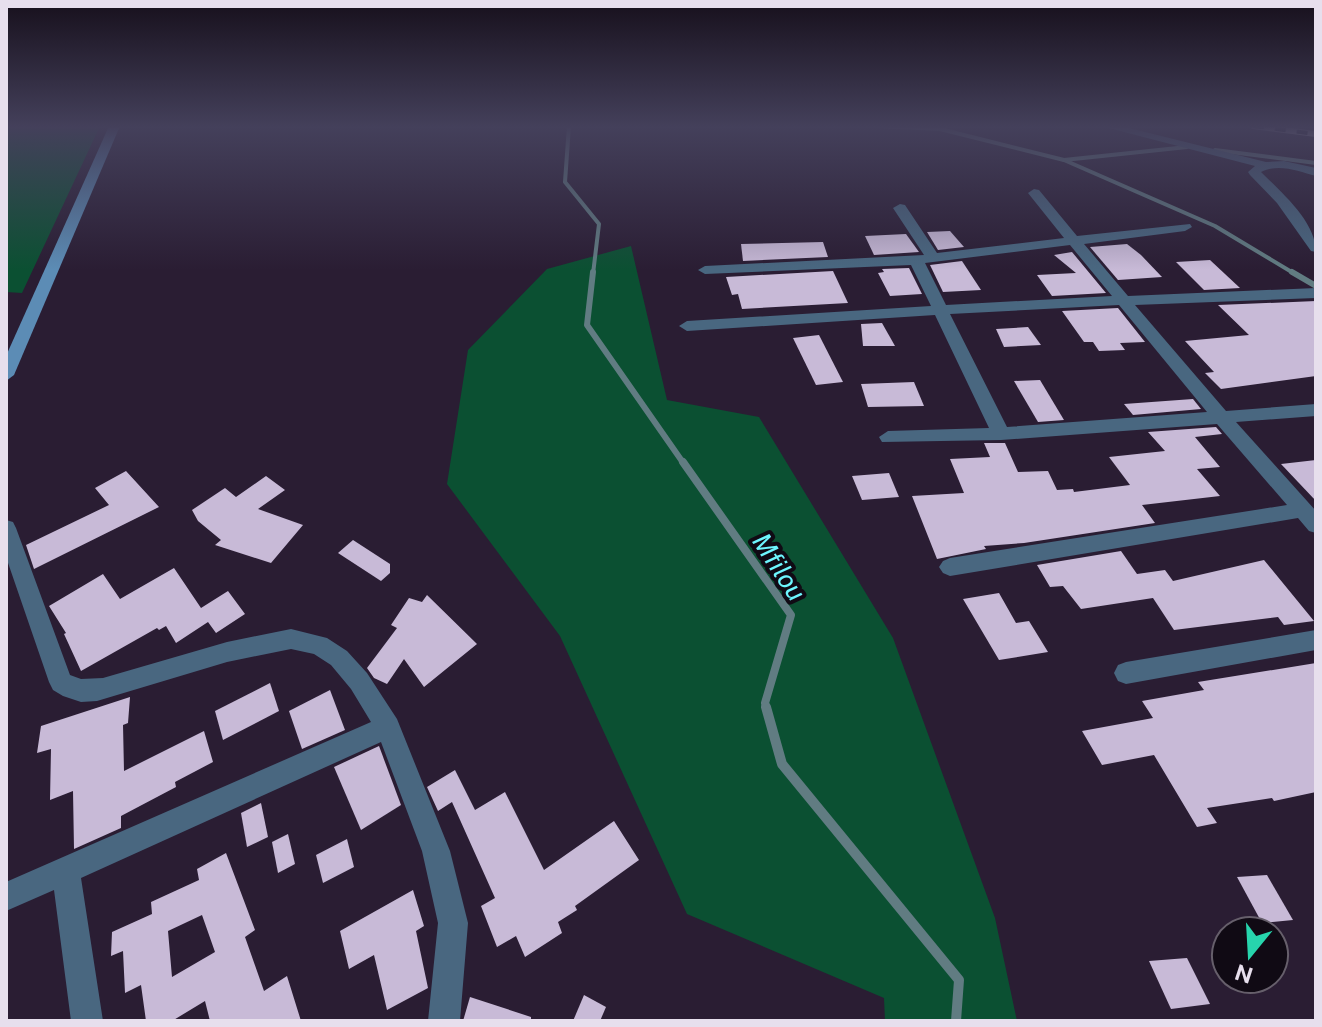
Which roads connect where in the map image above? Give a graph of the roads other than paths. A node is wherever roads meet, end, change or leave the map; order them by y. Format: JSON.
{"nodes":[{"id":1,"x":94,"y":174,"type":"edge"},
{"id":2,"x":1263,"y":174,"type":"edge"},
{"id":3,"x":1034,"y":193,"type":"dead end"},
{"id":4,"x":900,"y":208,"type":"dead end"},
{"id":5,"x":1185,"y":227,"type":"dead end"},
{"id":6,"x":1314,"y":239,"type":"edge"},
{"id":7,"x":1076,"y":240,"type":"junction"},
{"id":8,"x":925,"y":259,"type":"junction"},
{"id":9,"x":705,"y":270,"type":"dead end"},
{"id":10,"x":1316,"y":293,"type":"edge"},
{"id":11,"x":1124,"y":299,"type":"junction"},
{"id":12,"x":940,"y":309,"type":"junction"},
{"id":13,"x":687,"y":326,"type":"dead end"},
{"id":14,"x":6,"y":375,"type":"edge"},
{"id":15,"x":1316,"y":410,"type":"edge"},
{"id":16,"x":1222,"y":416,"type":"junction"},
{"id":17,"x":1001,"y":434,"type":"junction"},
{"id":18,"x":888,"y":437,"type":"dead end"},
{"id":19,"x":1310,"y":518,"type":"edge"},
{"id":20,"x":6,"y":528,"type":"edge"},
{"id":21,"x":950,"y":567,"type":"dead end"},
{"id":22,"x":1316,"y":640,"type":"edge"},
{"id":23,"x":1126,"y":673,"type":"dead end"},
{"id":24,"x":388,"y":727,"type":"junction"},
{"id":25,"x":66,"y":871,"type":"junction"},
{"id":26,"x":6,"y":897,"type":"edge"},
{"id":27,"x":87,"y":1021,"type":"edge"},
{"id":28,"x":444,"y":1021,"type":"edge"}],
"edges":[{"from":1,"to":14,"type":"main road"},
{"from":2,"to":6,"type":"street"},
{"from":3,"to":7,"type":"street"},
{"from":4,"to":8,"type":"street"},
{"from":5,"to":7,"type":"street"},
{"from":7,"to":8,"type":"street"},
{"from":7,"to":11,"type":"street"},
{"from":8,"to":9,"type":"street"},
{"from":8,"to":12,"type":"street"},
{"from":10,"to":11,"type":"street"},
{"from":11,"to":12,"type":"street"},
{"from":11,"to":16,"type":"street"},
{"from":12,"to":13,"type":"street"},
{"from":12,"to":17,"type":"street"},
{"from":15,"to":16,"type":"street"},
{"from":16,"to":17,"type":"street"},
{"from":16,"to":19,"type":"street"},
{"from":17,"to":18,"type":"street"},
{"from":19,"to":21,"type":"street"},
{"from":20,"to":24,"type":"street"},
{"from":22,"to":23,"type":"street"},
{"from":24,"to":25,"type":"street"},
{"from":24,"to":28,"type":"street"},
{"from":25,"to":26,"type":"street"},
{"from":25,"to":27,"type":"street"}]}
